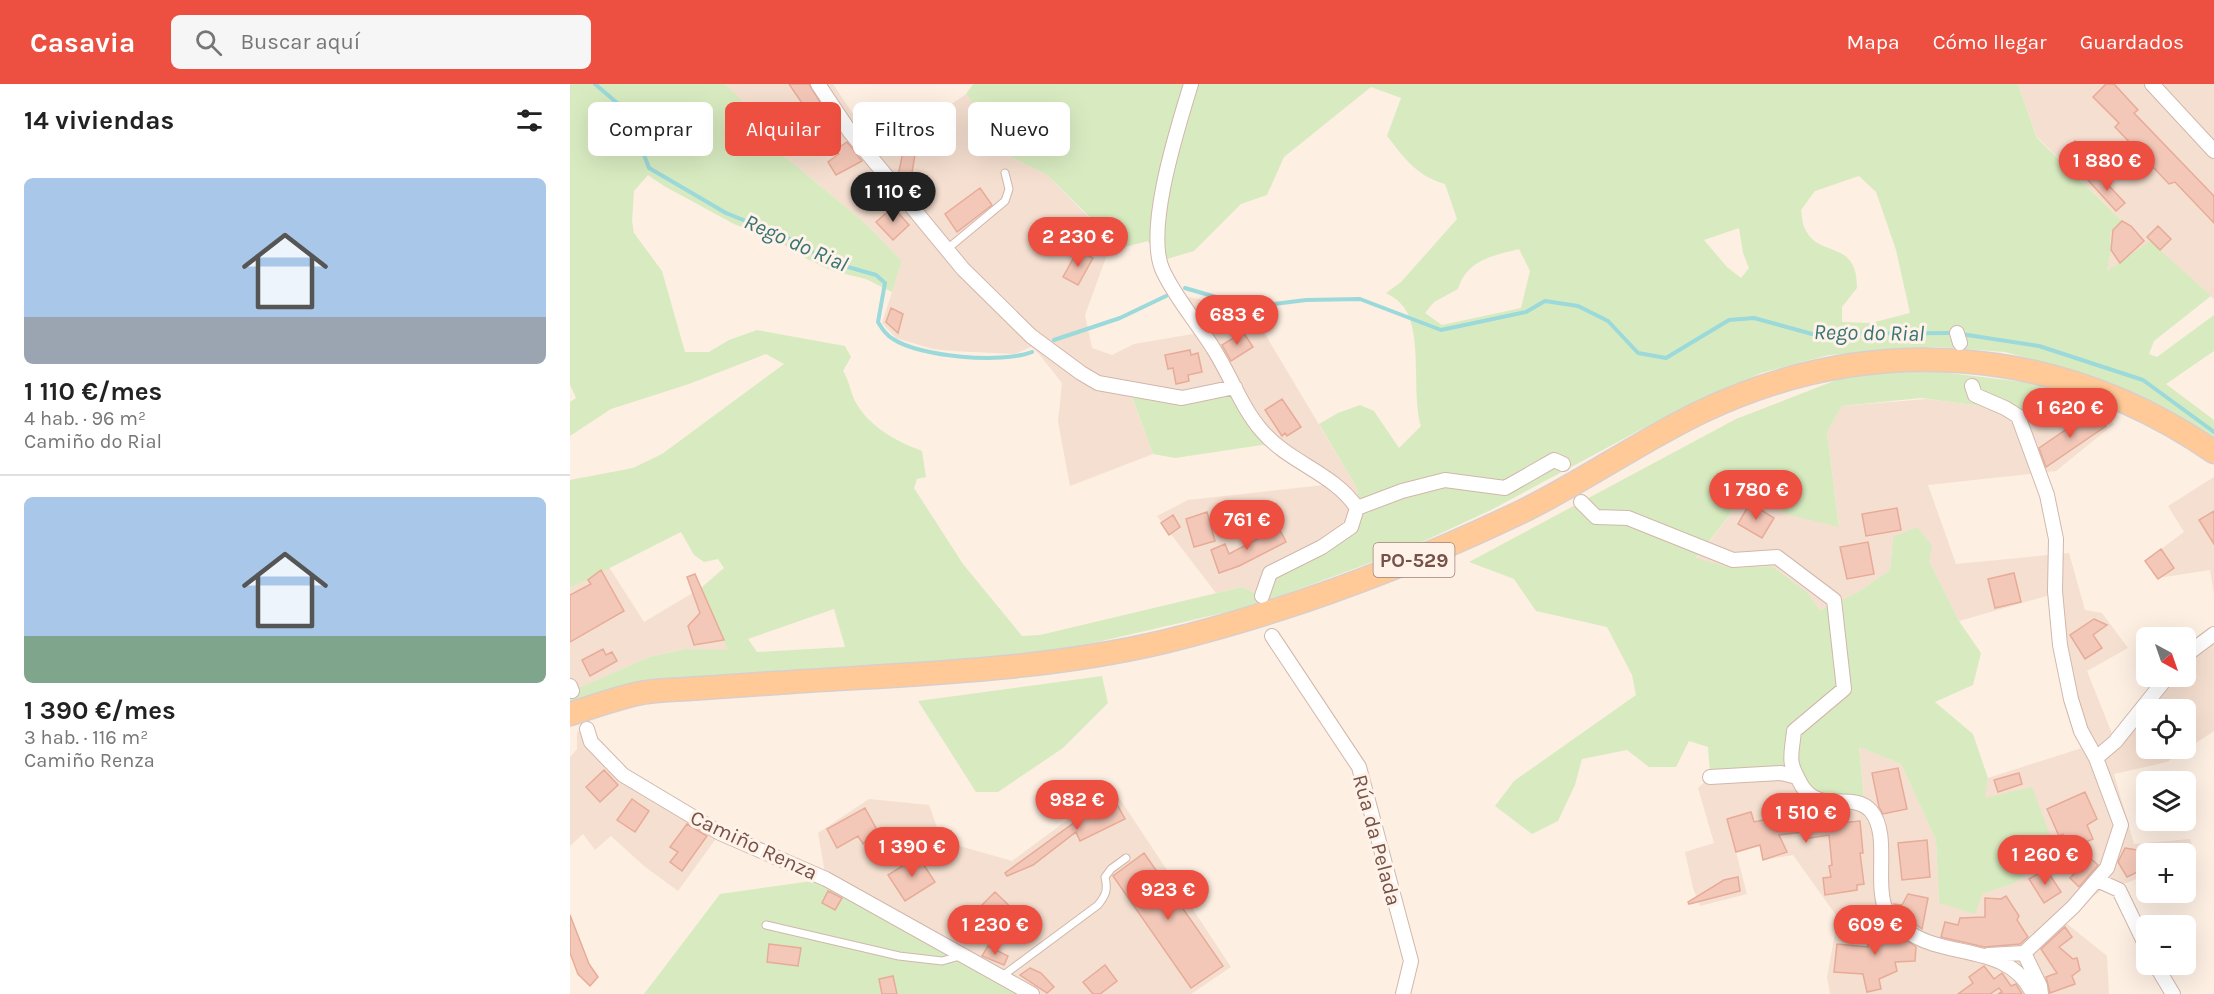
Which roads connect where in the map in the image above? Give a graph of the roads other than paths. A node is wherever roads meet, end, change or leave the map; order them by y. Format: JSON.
{"nodes":[{"id":1,"x":818,"y":84,"type":"edge"},
{"id":2,"x":1191,"y":84,"type":"edge"},
{"id":3,"x":2152,"y":84,"type":"edge"},
{"id":4,"x":2214,"y":151,"type":"edge"},
{"id":5,"x":1005,"y":173,"type":"dead end"},
{"id":6,"x":946,"y":250,"type":"junction"},
{"id":7,"x":1972,"y":386,"type":"dead end"},
{"id":8,"x":1234,"y":387,"type":"junction"},
{"id":9,"x":2214,"y":452,"type":"edge"},
{"id":10,"x":1563,"y":464,"type":"dead end"},
{"id":11,"x":1581,"y":502,"type":"dead end"},
{"id":12,"x":1357,"y":508,"type":"junction"},
{"id":13,"x":1262,"y":596,"type":"dead end"},
{"id":14,"x":2214,"y":634,"type":"edge"},
{"id":15,"x":1272,"y":636,"type":"dead end"},
{"id":16,"x":2196,"y":648,"type":"edge"},
{"id":17,"x":2159,"y":687,"type":"edge"},
{"id":18,"x":570,"y":714,"type":"edge"},
{"id":19,"x":587,"y":729,"type":"dead end"},
{"id":20,"x":2096,"y":759,"type":"junction"},
{"id":21,"x":1710,"y":777,"type":"dead end"},
{"id":22,"x":1797,"y":777,"type":"junction"},
{"id":23,"x":1126,"y":858,"type":"dead end"},
{"id":24,"x":2097,"y":880,"type":"junction"},
{"id":25,"x":2136,"y":925,"type":"edge"},
{"id":26,"x":766,"y":926,"type":"dead end"},
{"id":27,"x":2024,"y":953,"type":"junction"},
{"id":28,"x":962,"y":955,"type":"junction"},
{"id":29,"x":1986,"y":955,"type":"junction"},
{"id":30,"x":2162,"y":975,"type":"edge"},
{"id":31,"x":1001,"y":977,"type":"junction"},
{"id":32,"x":1032,"y":994,"type":"edge"},
{"id":33,"x":1403,"y":994,"type":"edge"},
{"id":34,"x":2033,"y":994,"type":"edge"},
{"id":35,"x":2041,"y":994,"type":"edge"},
{"id":36,"x":2173,"y":994,"type":"edge"}],
"edges":[{"from":1,"to":6,"type":"street"},
{"from":2,"to":8,"type":"street"},
{"from":3,"to":4,"type":"street"},
{"from":5,"to":6,"type":"lane"},
{"from":6,"to":8,"type":"street"},
{"from":7,"to":20,"type":"street"},
{"from":8,"to":12,"type":"street"},
{"from":9,"to":18,"type":"main road","number":"PO-529"},
{"from":10,"to":12,"type":"street"},
{"from":11,"to":22,"type":"street"},
{"from":12,"to":13,"type":"street"},
{"from":14,"to":16,"type":"street"},
{"from":15,"to":33,"type":"street","name":"Rúa da Pelada"},
{"from":17,"to":20,"type":"street"},
{"from":19,"to":28,"type":"street","name":"Camiño Renza"},
{"from":20,"to":24,"type":"street"},
{"from":21,"to":22,"type":"street"},
{"from":22,"to":29,"type":"street"},
{"from":23,"to":31,"type":"lane"},
{"from":24,"to":25,"type":"street"},
{"from":24,"to":27,"type":"street"},
{"from":26,"to":28,"type":"lane"},
{"from":27,"to":29,"type":"street"},
{"from":27,"to":35,"type":"street"},
{"from":28,"to":31,"type":"street","name":"Camiño Renza"},
{"from":29,"to":34,"type":"street"},
{"from":30,"to":36,"type":"street"},
{"from":31,"to":32,"type":"street","name":"Camiño Renza"}]}
